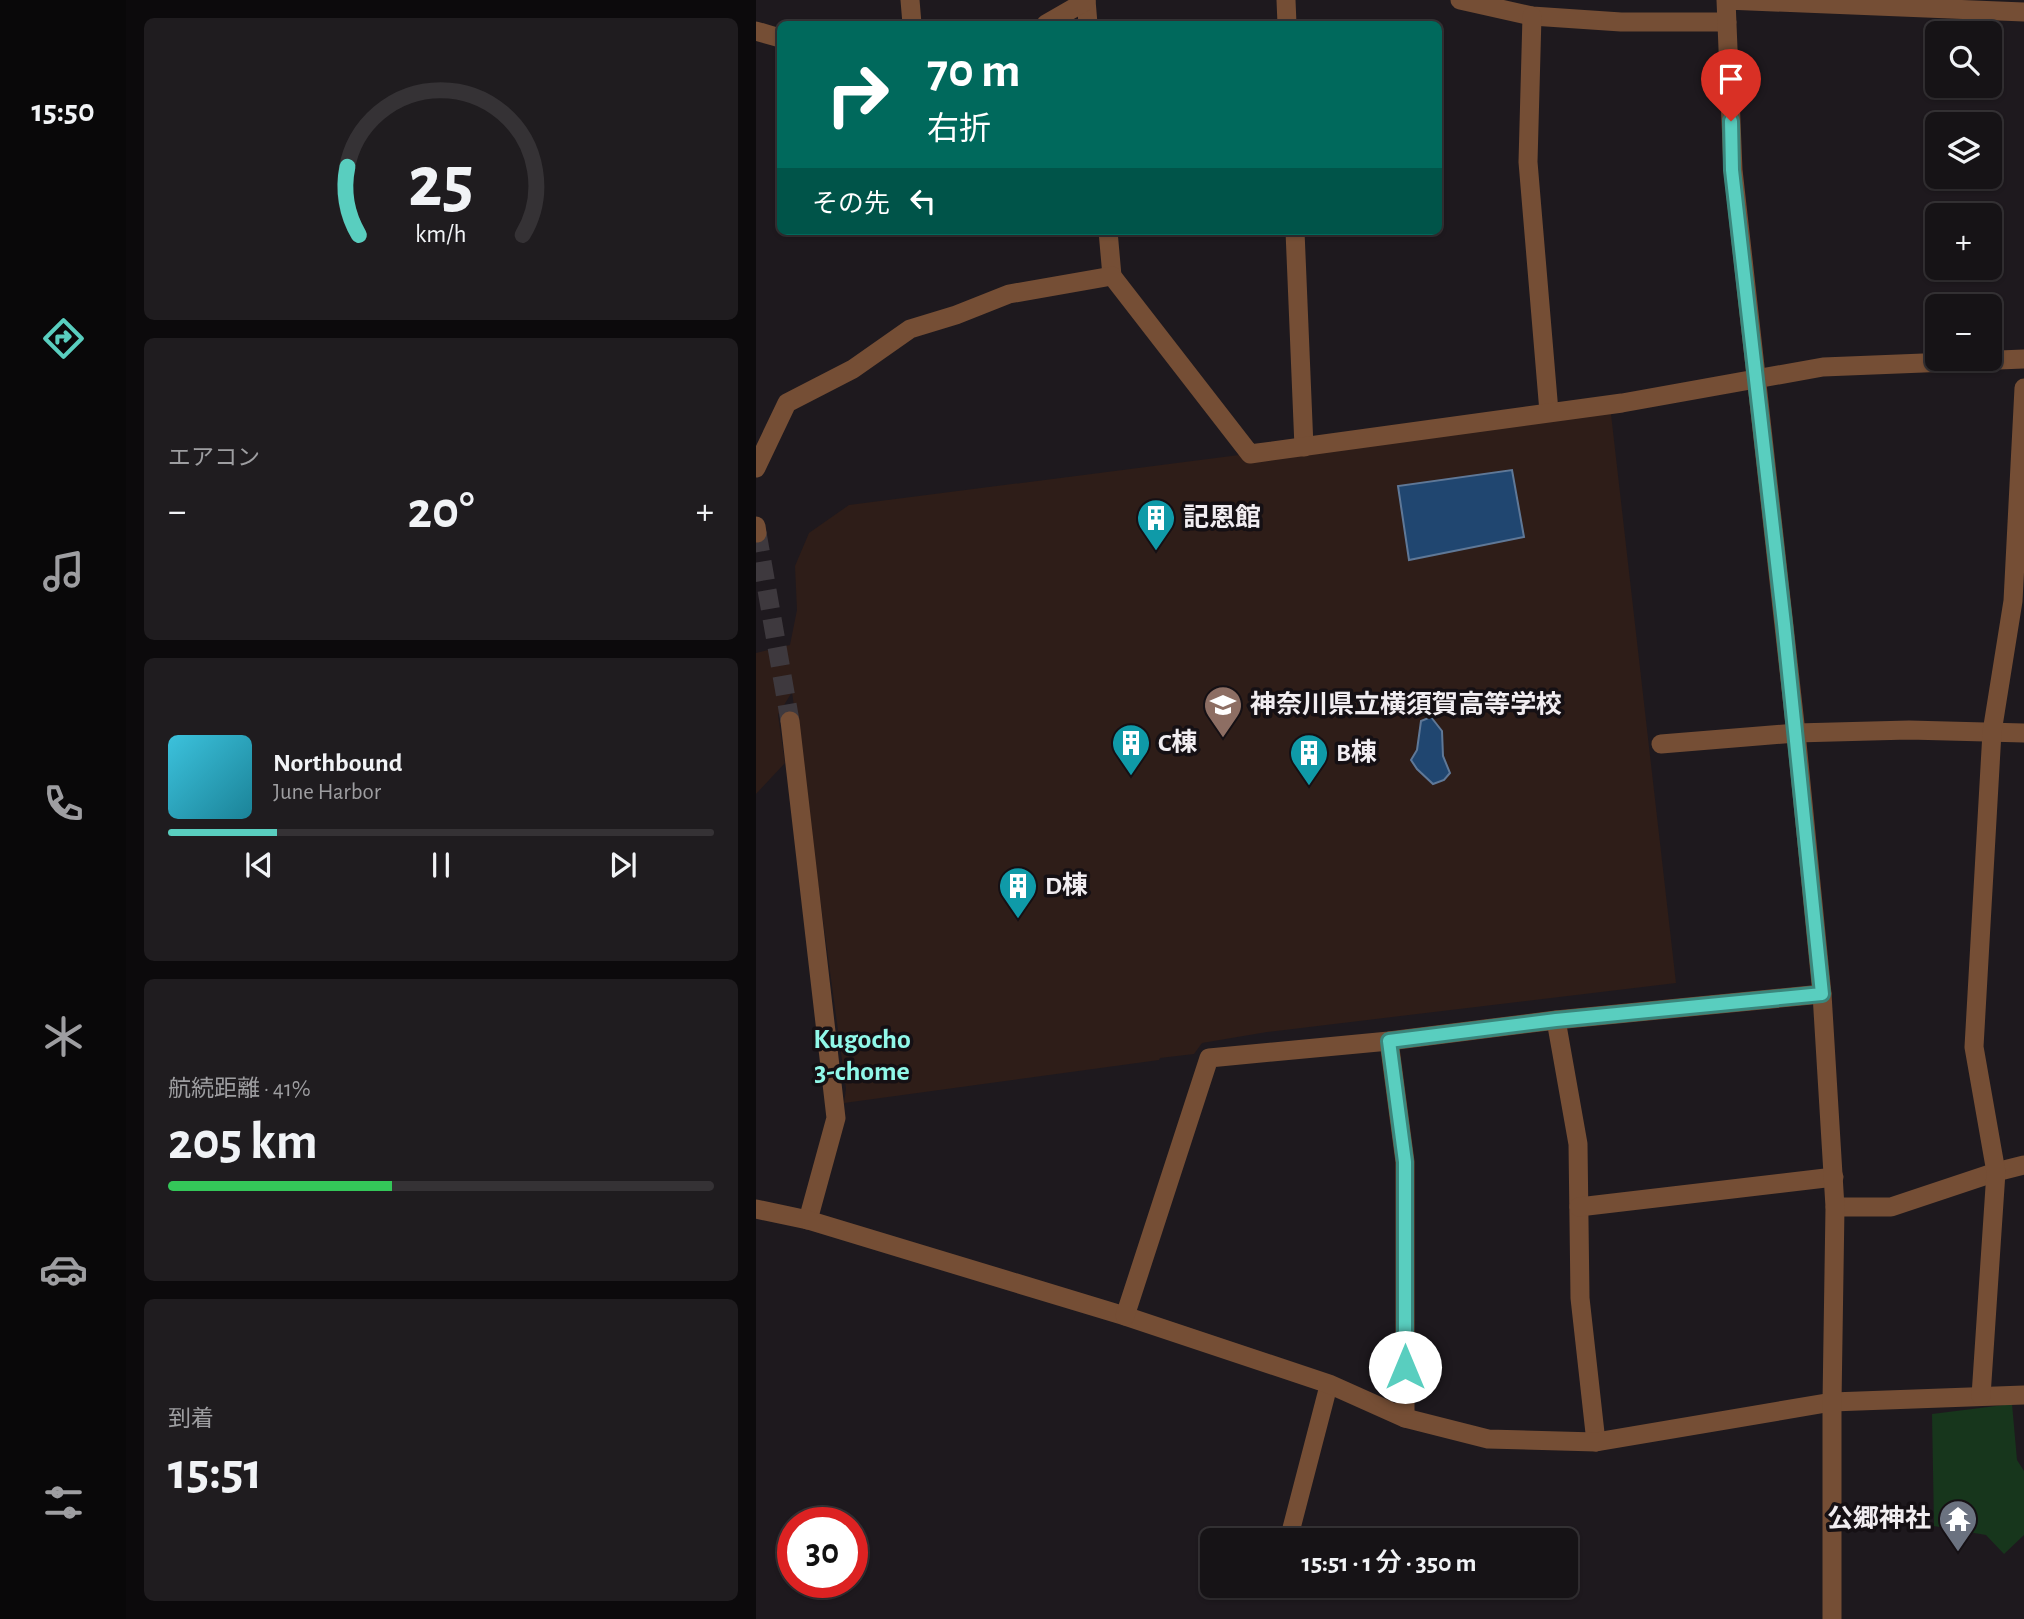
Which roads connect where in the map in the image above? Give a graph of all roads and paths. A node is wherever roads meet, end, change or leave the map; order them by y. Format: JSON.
{"nodes":[{"id":1,"x":910,"y":0,"type":"edge"},
{"id":2,"x":1087,"y":0,"type":"edge"},
{"id":3,"x":1286,"y":0,"type":"edge"},
{"id":4,"x":1460,"y":0,"type":"edge"},
{"id":5,"x":2024,"y":12,"type":"edge"},
{"id":6,"x":1532,"y":16,"type":"junction"},
{"id":7,"x":912,"y":21,"type":"edge"},
{"id":8,"x":1051,"y":21,"type":"edge"},
{"id":9,"x":1088,"y":21,"type":"edge"},
{"id":10,"x":1287,"y":21,"type":"edge"},
{"id":11,"x":1727,"y":22,"type":"junction"},
{"id":12,"x":756,"y":31,"type":"edge"},
{"id":13,"x":777,"y":37,"type":"edge"},
{"id":14,"x":1108,"y":235,"type":"edge"},
{"id":15,"x":1295,"y":235,"type":"edge"},
{"id":16,"x":1112,"y":276,"type":"junction"},
{"id":17,"x":2024,"y":359,"type":"edge"},
{"id":18,"x":1758,"y":380,"type":"junction"},
{"id":19,"x":2024,"y":388,"type":"edge"},
{"id":20,"x":1549,"y":412,"type":"junction"},
{"id":21,"x":1304,"y":447,"type":"junction"},
{"id":22,"x":756,"y":468,"type":"edge"},
{"id":23,"x":790,"y":721,"type":"tunnel mouth"},
{"id":24,"x":1992,"y":732,"type":"junction"},
{"id":25,"x":1796,"y":733,"type":"junction"},
{"id":26,"x":2024,"y":733,"type":"edge"},
{"id":27,"x":1661,"y":744,"type":"dead end"},
{"id":28,"x":1822,"y":994,"type":"junction"},
{"id":29,"x":1556,"y":1020,"type":"junction"},
{"id":30,"x":1389,"y":1041,"type":"junction"},
{"id":31,"x":2024,"y":1165,"type":"edge"},
{"id":32,"x":1996,"y":1172,"type":"junction"},
{"id":33,"x":1834,"y":1177,"type":"junction"},
{"id":34,"x":1579,"y":1207,"type":"junction"},
{"id":35,"x":1835,"y":1208,"type":"junction"},
{"id":36,"x":756,"y":1209,"type":"edge"},
{"id":37,"x":808,"y":1220,"type":"junction"},
{"id":38,"x":1125,"y":1316,"type":"junction"},
{"id":39,"x":1329,"y":1384,"type":"junction"},
{"id":40,"x":2024,"y":1395,"type":"edge"},
{"id":41,"x":1981,"y":1396,"type":"junction"},
{"id":42,"x":1832,"y":1402,"type":"junction"},
{"id":43,"x":1405,"y":1418,"type":"junction"},
{"id":44,"x":1596,"y":1442,"type":"junction"},
{"id":45,"x":1291,"y":1528,"type":"edge"},
{"id":46,"x":1832,"y":1619,"type":"edge"}],
"edges":[{"from":1,"to":7,"type":"street"},
{"from":2,"to":8,"type":"street"},
{"from":2,"to":9,"type":"street"},
{"from":3,"to":10,"type":"street"},
{"from":4,"to":6,"type":"street"},
{"from":5,"to":11,"type":"street"},
{"from":6,"to":11,"type":"street"},
{"from":6,"to":20,"type":"street"},
{"from":11,"to":18,"type":"street"},
{"from":12,"to":13,"type":"street"},
{"from":14,"to":16,"type":"street"},
{"from":15,"to":21,"type":"street"},
{"from":16,"to":21,"type":"street"},
{"from":16,"to":22,"type":"street"},
{"from":17,"to":18,"type":"street"},
{"from":18,"to":20,"type":"street"},
{"from":18,"to":25,"type":"street"},
{"from":19,"to":24,"type":"street"},
{"from":20,"to":21,"type":"street"},
{"from":23,"to":37,"type":"street"},
{"from":24,"to":25,"type":"street"},
{"from":24,"to":26,"type":"street"},
{"from":24,"to":32,"type":"street"},
{"from":25,"to":27,"type":"street"},
{"from":25,"to":28,"type":"street"},
{"from":28,"to":29,"type":"street"},
{"from":28,"to":33,"type":"street"},
{"from":29,"to":30,"type":"street"},
{"from":29,"to":34,"type":"street"},
{"from":30,"to":38,"type":"street"},
{"from":30,"to":43,"type":"street"},
{"from":31,"to":32,"type":"street"},
{"from":32,"to":35,"type":"street"},
{"from":32,"to":41,"type":"street"},
{"from":33,"to":34,"type":"street"},
{"from":33,"to":35,"type":"street"},
{"from":34,"to":44,"type":"street"},
{"from":35,"to":42,"type":"street"},
{"from":36,"to":37,"type":"street"},
{"from":37,"to":38,"type":"street"},
{"from":38,"to":39,"type":"street"},
{"from":39,"to":43,"type":"street"},
{"from":39,"to":45,"type":"lane"},
{"from":40,"to":41,"type":"street"},
{"from":41,"to":42,"type":"street"},
{"from":42,"to":44,"type":"street"},
{"from":42,"to":46,"type":"street"},
{"from":43,"to":44,"type":"street"}]}
